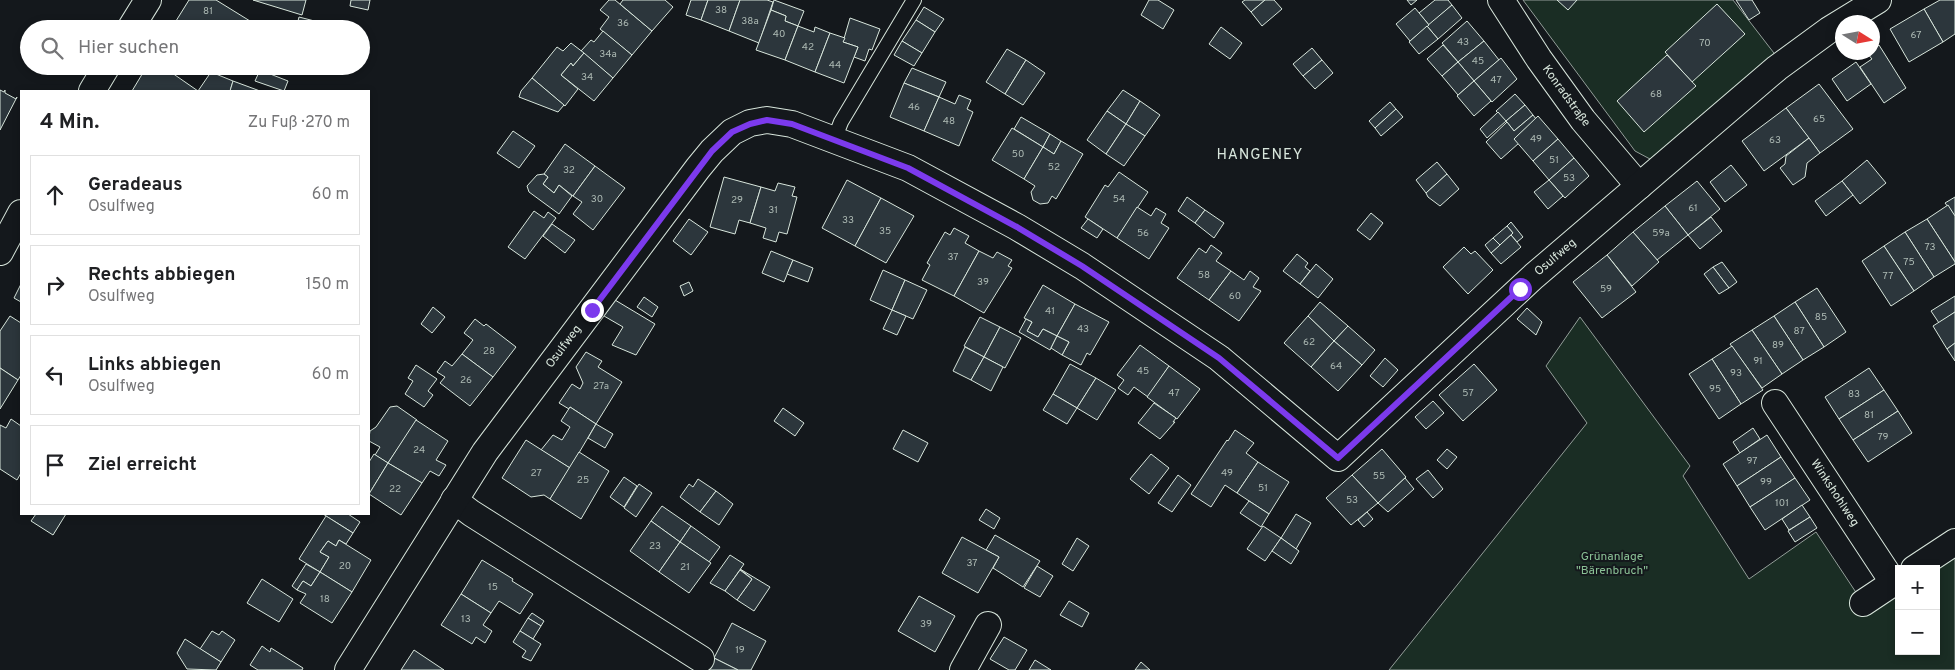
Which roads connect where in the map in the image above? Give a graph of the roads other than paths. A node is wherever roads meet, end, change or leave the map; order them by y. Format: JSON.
{"nodes":[{"id":1,"x":148,"y":0,"type":"edge"},
{"id":2,"x":914,"y":0,"type":"edge"},
{"id":3,"x":1501,"y":0,"type":"edge"},
{"id":4,"x":1878,"y":0,"type":"edge"},
{"id":5,"x":136,"y":20,"type":"edge"},
{"id":6,"x":102,"y":75,"type":"edge"},
{"id":7,"x":93,"y":90,"type":"edge"},
{"id":8,"x":834,"y":140,"type":"junction"},
{"id":9,"x":1639,"y":186,"type":"junction"},
{"id":10,"x":20,"y":215,"type":"edge"},
{"id":11,"x":0,"y":252,"type":"edge"},
{"id":12,"x":1775,"y":403,"type":"dead end"},
{"id":13,"x":454,"y":500,"type":"junction"},
{"id":14,"x":1955,"y":542,"type":"edge"},
{"id":15,"x":1920,"y":565,"type":"edge"},
{"id":16,"x":1895,"y":567,"type":"edge"},
{"id":17,"x":1895,"y":582,"type":"edge"},
{"id":18,"x":1863,"y":603,"type":"dead end"},
{"id":19,"x":988,"y":625,"type":"dead end"},
{"id":20,"x":701,"y":659,"type":"dead end"},
{"id":21,"x":348,"y":670,"type":"edge"},
{"id":22,"x":963,"y":670,"type":"edge"}],
"edges":[{"from":1,"to":5,"type":"street"},
{"from":2,"to":8,"type":"lane"},
{"from":3,"to":9,"type":"street","name":"Konradstraße"},
{"from":4,"to":9,"type":"street","name":"Osulfweg"},
{"from":6,"to":7,"type":"street"},
{"from":8,"to":9,"type":"street","name":"Osulfweg"},
{"from":8,"to":13,"type":"street","name":"Osulfweg"},
{"from":10,"to":11,"type":"street"},
{"from":12,"to":16,"type":"street","name":"Winkshohlweg"},
{"from":13,"to":20,"type":"street"},
{"from":13,"to":21,"type":"street","name":"Osulfweg"},
{"from":14,"to":15,"type":"street"},
{"from":17,"to":18,"type":"street"},
{"from":19,"to":22,"type":"street"}]}
